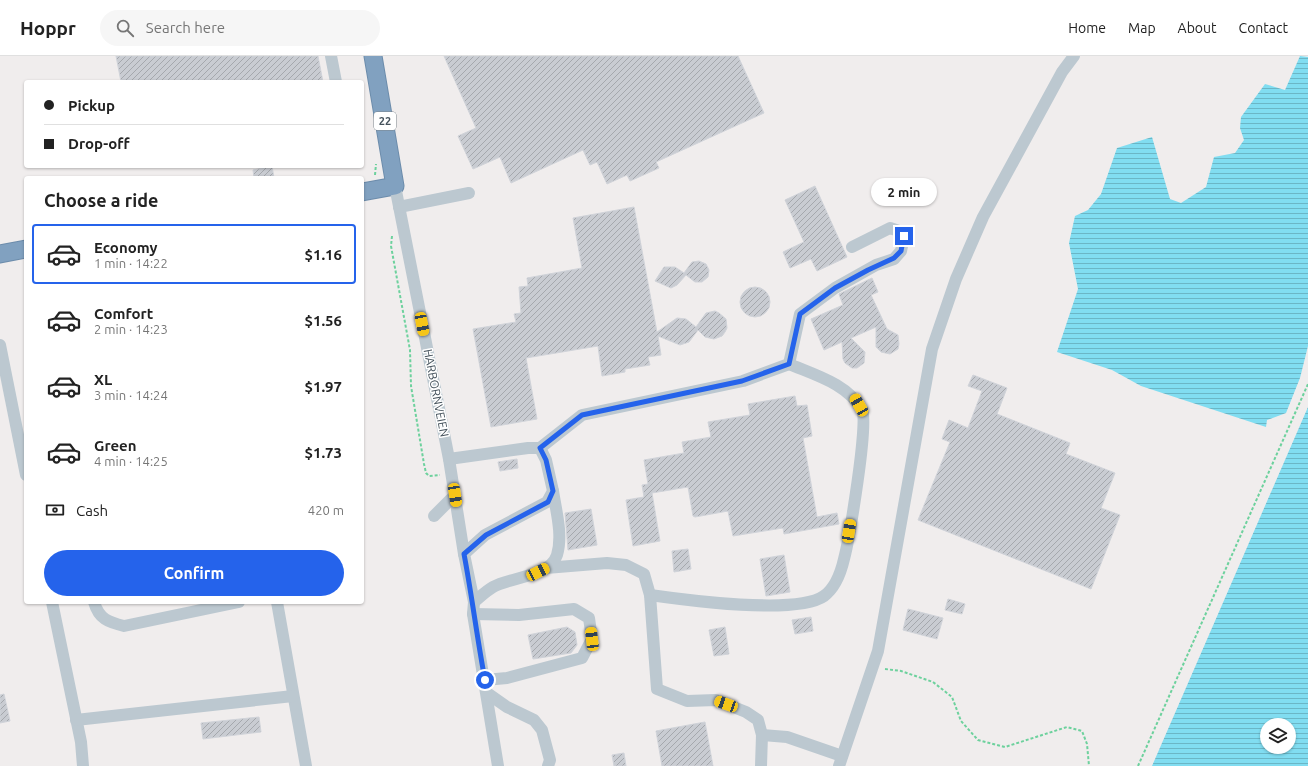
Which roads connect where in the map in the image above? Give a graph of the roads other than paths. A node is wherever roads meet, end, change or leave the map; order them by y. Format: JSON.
{"nodes":[{"id":1,"x":331,"y":56,"type":"edge"},
{"id":2,"x":373,"y":56,"type":"edge"},
{"id":3,"x":1074,"y":56,"type":"edge"},
{"id":4,"x":336,"y":80,"type":"edge"},
{"id":5,"x":395,"y":186,"type":"junction"},
{"id":6,"x":364,"y":192,"type":"edge"},
{"id":7,"x":469,"y":193,"type":"dead end"},
{"id":8,"x":399,"y":207,"type":"junction"},
{"id":9,"x":852,"y":247,"type":"dead end"},
{"id":10,"x":24,"y":250,"type":"edge"},
{"id":11,"x":0,"y":254,"type":"edge"},
{"id":12,"x":0,"y":345,"type":"edge"},
{"id":13,"x":789,"y":364,"type":"junction"},
{"id":14,"x":540,"y":448,"type":"junction"},
{"id":15,"x":449,"y":459,"type":"junction"},
{"id":16,"x":24,"y":465,"type":"edge"},
{"id":17,"x":553,"y":491,"type":"junction"},
{"id":18,"x":455,"y":495,"type":"junction"},
{"id":19,"x":434,"y":516,"type":"dead end"},
{"id":20,"x":464,"y":554,"type":"junction"},
{"id":21,"x":546,"y":568,"type":"junction"},
{"id":22,"x":650,"y":595,"type":"junction"},
{"id":23,"x":52,"y":604,"type":"edge"},
{"id":24,"x":95,"y":604,"type":"edge"},
{"id":25,"x":229,"y":604,"type":"edge"},
{"id":26,"x":276,"y":604,"type":"edge"},
{"id":27,"x":474,"y":608,"type":"junction"},
{"id":28,"x":485,"y":680,"type":"junction"},
{"id":29,"x":487,"y":693,"type":"junction"},
{"id":30,"x":293,"y":696,"type":"junction"},
{"id":31,"x":76,"y":720,"type":"junction"},
{"id":32,"x":762,"y":735,"type":"junction"},
{"id":33,"x":841,"y":761,"type":"edge"},
{"id":34,"x":84,"y":766,"type":"edge"},
{"id":35,"x":306,"y":766,"type":"edge"},
{"id":36,"x":498,"y":766,"type":"edge"},
{"id":37,"x":548,"y":766,"type":"edge"},
{"id":38,"x":760,"y":766,"type":"edge"}],
"edges":[{"from":1,"to":4,"type":"street"},
{"from":2,"to":5,"type":"highway","number":"22"},
{"from":3,"to":33,"type":"street"},
{"from":5,"to":6,"type":"highway"},
{"from":5,"to":8,"type":"street","name":"HARBORNVEIEN"},
{"from":7,"to":8,"type":"street"},
{"from":8,"to":15,"type":"street","name":"HARBORNVEIEN"},
{"from":9,"to":13,"type":"street"},
{"from":10,"to":11,"type":"highway"},
{"from":12,"to":16,"type":"street"},
{"from":13,"to":14,"type":"street"},
{"from":13,"to":22,"type":"street"},
{"from":14,"to":15,"type":"street"},
{"from":14,"to":17,"type":"street"},
{"from":15,"to":18,"type":"street","name":"HARBORNVEIEN"},
{"from":17,"to":20,"type":"street"},
{"from":17,"to":21,"type":"street"},
{"from":18,"to":19,"type":"street"},
{"from":18,"to":20,"type":"street","name":"HARBORNVEIEN"},
{"from":20,"to":27,"type":"street","name":"HARBORNVEIEN"},
{"from":21,"to":22,"type":"street"},
{"from":21,"to":27,"type":"street"},
{"from":22,"to":32,"type":"street"},
{"from":23,"to":31,"type":"street"},
{"from":24,"to":25,"type":"street"},
{"from":26,"to":30,"type":"street"},
{"from":27,"to":28,"type":"street","name":"HARBORNVEIEN"},
{"from":27,"to":28,"type":"street"},
{"from":28,"to":29,"type":"street","name":"HARBORNVEIEN"},
{"from":29,"to":36,"type":"street","name":"HARBORNVEIEN"},
{"from":29,"to":37,"type":"street"},
{"from":30,"to":31,"type":"street"},
{"from":30,"to":35,"type":"street"},
{"from":31,"to":34,"type":"street"},
{"from":32,"to":33,"type":"street"},
{"from":32,"to":38,"type":"street"}]}
